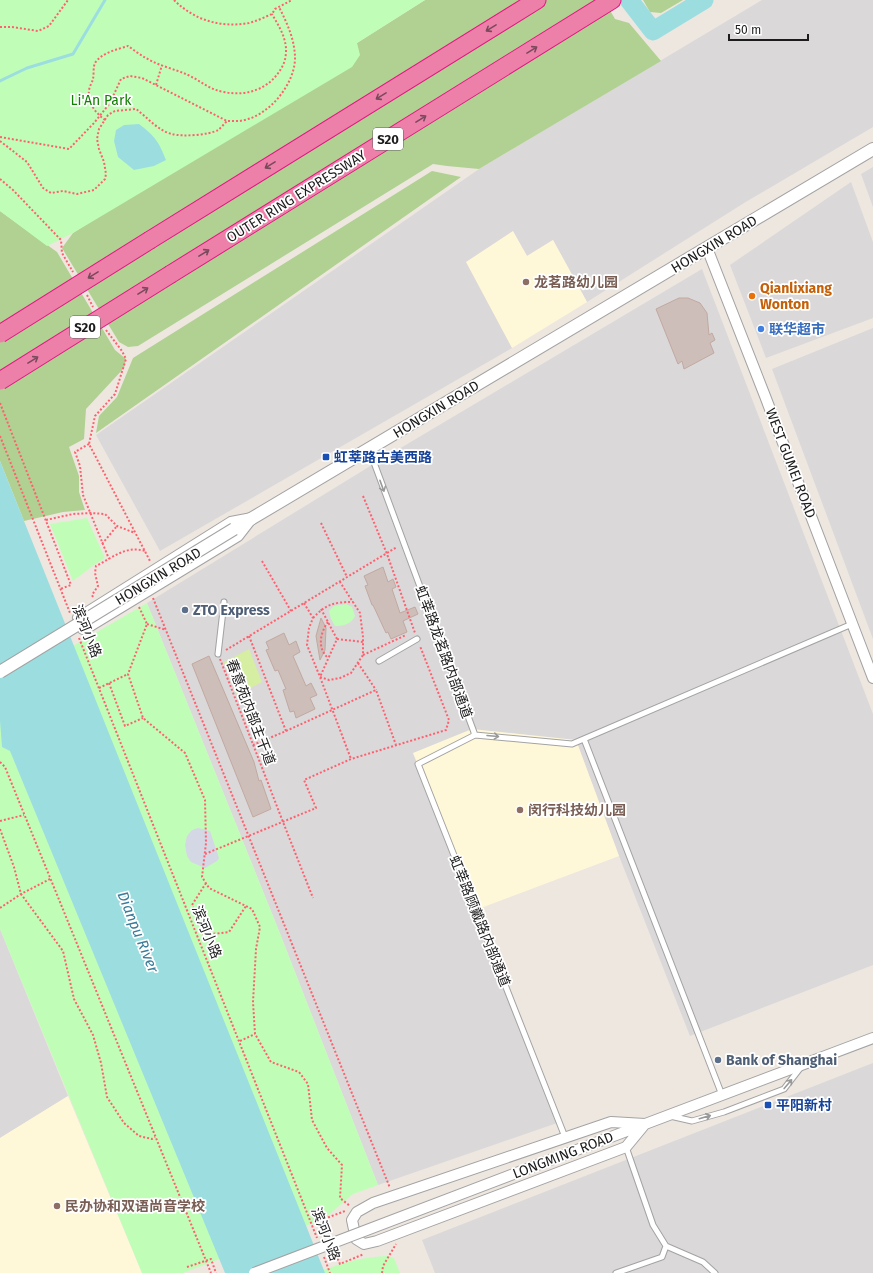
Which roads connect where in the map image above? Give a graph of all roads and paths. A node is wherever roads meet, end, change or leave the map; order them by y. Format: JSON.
{"nodes":[{"id":1,"x":68,"y":0,"type":"edge"},
{"id":2,"x":174,"y":0,"type":"edge"},
{"id":3,"x":292,"y":0,"type":"edge"},
{"id":4,"x":536,"y":0,"type":"edge"},
{"id":5,"x":609,"y":2,"type":"edge"},
{"id":6,"x":279,"y":7,"type":"junction"},
{"id":7,"x":272,"y":14,"type":"junction"},
{"id":8,"x":0,"y":27,"type":"edge"},
{"id":9,"x":162,"y":65,"type":"junction"},
{"id":10,"x":156,"y":84,"type":"junction"},
{"id":11,"x":100,"y":116,"type":"junction"},
{"id":12,"x":105,"y":120,"type":"junction"},
{"id":13,"x":227,"y":121,"type":"junction"},
{"id":14,"x":0,"y":137,"type":"edge"},
{"id":15,"x":0,"y":141,"type":"edge"},
{"id":16,"x":873,"y":149,"type":"edge"},
{"id":17,"x":0,"y":179,"type":"edge"},
{"id":18,"x":707,"y":248,"type":"junction"},
{"id":19,"x":74,"y":272,"type":"dead end"},
{"id":20,"x":85,"y":292,"type":"dead end"},
{"id":21,"x":96,"y":312,"type":"dead end"},
{"id":22,"x":103,"y":325,"type":"dead end"},
{"id":23,"x":0,"y":334,"type":"edge"},
{"id":24,"x":0,"y":381,"type":"edge"},
{"id":25,"x":0,"y":403,"type":"edge"},
{"id":26,"x":0,"y":436,"type":"edge"},
{"id":27,"x":90,"y":444,"type":"junction"},
{"id":28,"x":369,"y":449,"type":"junction"},
{"id":29,"x":363,"y":496,"type":"dead end"},
{"id":30,"x":90,"y":513,"type":"junction"},
{"id":31,"x":252,"y":518,"type":"junction"},
{"id":32,"x":46,"y":520,"type":"junction"},
{"id":33,"x":321,"y":523,"type":"dead end"},
{"id":34,"x":117,"y":526,"type":"junction"},
{"id":35,"x":135,"y":533,"type":"junction"},
{"id":36,"x":102,"y":544,"type":"junction"},
{"id":37,"x":404,"y":544,"type":"junction"},
{"id":38,"x":145,"y":551,"type":"junction"},
{"id":39,"x":387,"y":554,"type":"junction"},
{"id":40,"x":108,"y":559,"type":"junction"},
{"id":41,"x":262,"y":561,"type":"dead end"},
{"id":42,"x":154,"y":570,"type":"junction"},
{"id":43,"x":347,"y":577,"type":"junction"},
{"id":44,"x":340,"y":582,"type":"junction"},
{"id":45,"x":60,"y":589,"type":"junction"},
{"id":46,"x":150,"y":590,"type":"junction"},
{"id":47,"x":92,"y":595,"type":"dead end"},
{"id":48,"x":136,"y":598,"type":"junction"},
{"id":49,"x":224,"y":602,"type":"dead end"},
{"id":50,"x":353,"y":602,"type":"junction"},
{"id":51,"x":304,"y":603,"type":"junction"},
{"id":52,"x":321,"y":609,"type":"junction"},
{"id":53,"x":291,"y":611,"type":"junction"},
{"id":54,"x":70,"y":614,"type":"dead end"},
{"id":55,"x":313,"y":618,"type":"junction"},
{"id":56,"x":328,"y":622,"type":"junction"},
{"id":57,"x":147,"y":624,"type":"junction"},
{"id":58,"x":852,"y":624,"type":"junction"},
{"id":59,"x":166,"y":630,"type":"junction"},
{"id":60,"x":415,"y":632,"type":"junction"},
{"id":61,"x":79,"y":636,"type":"dead end"},
{"id":62,"x":249,"y":636,"type":"junction"},
{"id":63,"x":418,"y":639,"type":"junction"},
{"id":64,"x":337,"y":640,"type":"junction"},
{"id":65,"x":363,"y":642,"type":"junction"},
{"id":66,"x":218,"y":654,"type":"junction"},
{"id":67,"x":363,"y":654,"type":"junction"},
{"id":68,"x":328,"y":659,"type":"junction"},
{"id":69,"x":379,"y":660,"type":"dead end"},
{"id":70,"x":358,"y":663,"type":"junction"},
{"id":71,"x":0,"y":672,"type":"edge"},
{"id":72,"x":128,"y":674,"type":"junction"},
{"id":73,"x":320,"y":677,"type":"junction"},
{"id":74,"x":873,"y":678,"type":"edge"},
{"id":75,"x":109,"y":683,"type":"junction"},
{"id":76,"x":99,"y":688,"type":"junction"},
{"id":77,"x":376,"y":690,"type":"junction"},
{"id":78,"x":333,"y":710,"type":"junction"},
{"id":79,"x":144,"y":718,"type":"junction"},
{"id":80,"x":470,"y":730,"type":"dead end"},
{"id":81,"x":286,"y":731,"type":"junction"},
{"id":82,"x":475,"y":735,"type":"junction"},
{"id":83,"x":584,"y":739,"type":"junction"},
{"id":84,"x":253,"y":745,"type":"junction"},
{"id":85,"x":396,"y":745,"type":"junction"},
{"id":86,"x":351,"y":759,"type":"junction"},
{"id":87,"x":0,"y":762,"type":"edge"},
{"id":88,"x":24,"y":815,"type":"junction"},
{"id":89,"x":0,"y":821,"type":"edge"},
{"id":90,"x":282,"y":822,"type":"junction"},
{"id":91,"x":0,"y":829,"type":"edge"},
{"id":92,"x":248,"y":836,"type":"junction"},
{"id":93,"x":205,"y":854,"type":"junction"},
{"id":94,"x":50,"y":878,"type":"junction"},
{"id":95,"x":206,"y":883,"type":"junction"},
{"id":96,"x":21,"y":894,"type":"junction"},
{"id":97,"x":313,"y":898,"type":"dead end"},
{"id":98,"x":247,"y":906,"type":"junction"},
{"id":99,"x":0,"y":908,"type":"edge"},
{"id":100,"x":255,"y":1034,"type":"junction"},
{"id":101,"x":873,"y":1038,"type":"edge"},
{"id":102,"x":239,"y":1042,"type":"junction"},
{"id":103,"x":804,"y":1064,"type":"junction"},
{"id":104,"x":722,"y":1095,"type":"junction"},
{"id":105,"x":667,"y":1116,"type":"junction"},
{"id":106,"x":645,"y":1124,"type":"junction"},
{"id":107,"x":156,"y":1137,"type":"junction"},
{"id":108,"x":565,"y":1137,"type":"junction"},
{"id":109,"x":626,"y":1147,"type":"junction"},
{"id":110,"x":393,"y":1196,"type":"junction"},
{"id":111,"x":328,"y":1230,"type":"dead end"},
{"id":112,"x":318,"y":1242,"type":"dead end"},
{"id":113,"x":397,"y":1242,"type":"dead end"},
{"id":114,"x":666,"y":1246,"type":"junction"},
{"id":115,"x":368,"y":1252,"type":"dead end"},
{"id":116,"x":324,"y":1255,"type":"dead end"},
{"id":117,"x":336,"y":1255,"type":"dead end"},
{"id":118,"x":187,"y":1267,"type":"dead end"},
{"id":119,"x":210,"y":1273,"type":"edge"},
{"id":120,"x":216,"y":1273,"type":"edge"},
{"id":121,"x":254,"y":1273,"type":"edge"},
{"id":122,"x":330,"y":1273,"type":"edge"},
{"id":123,"x":382,"y":1273,"type":"edge"},
{"id":124,"x":616,"y":1273,"type":"edge"},
{"id":125,"x":715,"y":1273,"type":"edge"}],
"edges":[{"from":1,"to":8,"type":"path"},
{"from":2,"to":7,"type":"path"},
{"from":3,"to":6,"type":"path"},
{"from":4,"to":23,"type":"highway","one_way":true,"bridge":true},
{"from":24,"to":5,"type":"highway","name":"OUTER RING EXPRESSWAY","number":"S20","one_way":true,"bridge":true},
{"from":6,"to":7,"type":"path"},
{"from":6,"to":13,"type":"path"},
{"from":7,"to":9,"type":"path"},
{"from":9,"to":10,"type":"path"},
{"from":9,"to":11,"type":"path"},
{"from":10,"to":11,"type":"path"},
{"from":10,"to":13,"type":"path"},
{"from":11,"to":12,"type":"path"},
{"from":11,"to":14,"type":"path"},
{"from":12,"to":13,"type":"path"},
{"from":12,"to":15,"type":"path"},
{"from":16,"to":18,"type":"street","name":"HONGXIN ROAD"},
{"from":17,"to":19,"type":"path"},
{"from":18,"to":28,"type":"street","name":"HONGXIN ROAD"},
{"from":18,"to":58,"type":"street","name":"WEST GUMEI ROAD"},
{"from":20,"to":21,"type":"path"},
{"from":22,"to":27,"type":"path"},
{"from":25,"to":32,"type":"path"},
{"from":26,"to":45,"type":"path","name":"滨河小路"},
{"from":27,"to":30,"type":"path"},
{"from":27,"to":35,"type":"path"},
{"from":28,"to":31,"type":"street","name":"HONGXIN ROAD"},
{"from":28,"to":37,"type":"lane","name":"虹莘路龙茗路内部通道","one_way":true},
{"from":29,"to":39,"type":"path"},
{"from":30,"to":32,"type":"path"},
{"from":30,"to":34,"type":"path"},
{"from":30,"to":36,"type":"path"},
{"from":31,"to":42,"type":"street"},
{"from":31,"to":46,"type":"street"},
{"from":31,"to":71,"type":"street","name":"HONGXIN ROAD","bridge":true},
{"from":32,"to":45,"type":"path"},
{"from":33,"to":43,"type":"path"},
{"from":34,"to":35,"type":"path"},
{"from":34,"to":36,"type":"path"},
{"from":35,"to":38,"type":"path"},
{"from":36,"to":40,"type":"path"},
{"from":37,"to":39,"type":"path","name":"春意苑内部主干道"},
{"from":37,"to":82,"type":"lane","name":"虹莘路龙茗路内部通道"},
{"from":38,"to":40,"type":"path"},
{"from":38,"to":42,"type":"path"},
{"from":39,"to":43,"type":"path","name":"春意苑内部主干道"},
{"from":39,"to":60,"type":"path"},
{"from":40,"to":47,"type":"path"},
{"from":41,"to":53,"type":"path"},
{"from":42,"to":48,"type":"street"},
{"from":43,"to":44,"type":"path","name":"春意苑内部主干道"},
{"from":44,"to":50,"type":"path"},
{"from":44,"to":51,"type":"path","name":"春意苑内部主干道"},
{"from":45,"to":54,"type":"path","name":"滨河小路"},
{"from":46,"to":48,"type":"street"},
{"from":46,"to":59,"type":"path"},
{"from":48,"to":57,"type":"path"},
{"from":49,"to":66,"type":"lane"},
{"from":50,"to":52,"type":"path"},
{"from":50,"to":65,"type":"path"},
{"from":51,"to":53,"type":"path","name":"春意苑内部主干道"},
{"from":51,"to":55,"type":"path"},
{"from":52,"to":55,"type":"path"},
{"from":52,"to":56,"type":"path"},
{"from":53,"to":62,"type":"path","name":"春意苑内部主干道"},
{"from":55,"to":73,"type":"path"},
{"from":56,"to":64,"type":"path"},
{"from":56,"to":68,"type":"path"},
{"from":57,"to":59,"type":"path"},
{"from":57,"to":72,"type":"path"},
{"from":58,"to":74,"type":"street","name":"WEST GUMEI ROAD"},
{"from":58,"to":83,"type":"lane","name":"虹莘路龙茗路内部通道"},
{"from":59,"to":92,"type":"path"},
{"from":60,"to":63,"type":"path"},
{"from":60,"to":67,"type":"path"},
{"from":61,"to":76,"type":"path","name":"滨河小路"},
{"from":62,"to":66,"type":"path","name":"春意苑内部主干道"},
{"from":62,"to":81,"type":"path"},
{"from":63,"to":69,"type":"lane"},
{"from":63,"to":85,"type":"path"},
{"from":64,"to":65,"type":"path"},
{"from":64,"to":68,"type":"path"},
{"from":65,"to":67,"type":"path"},
{"from":66,"to":84,"type":"path","name":"春意苑内部主干道"},
{"from":67,"to":70,"type":"path"},
{"from":68,"to":73,"type":"path"},
{"from":70,"to":73,"type":"path"},
{"from":70,"to":77,"type":"path"},
{"from":72,"to":75,"type":"path"},
{"from":72,"to":79,"type":"path"},
{"from":73,"to":78,"type":"path"},
{"from":75,"to":76,"type":"path"},
{"from":75,"to":79,"type":"path"},
{"from":76,"to":102,"type":"path","name":"滨河小路"},
{"from":77,"to":78,"type":"path"},
{"from":77,"to":85,"type":"path"},
{"from":78,"to":81,"type":"path"},
{"from":78,"to":86,"type":"path"},
{"from":79,"to":93,"type":"path"},
{"from":80,"to":82,"type":"lane"},
{"from":81,"to":84,"type":"path"},
{"from":82,"to":83,"type":"lane","name":"虹莘路龙茗路内部通道","one_way":true},
{"from":82,"to":108,"type":"lane","name":"虹莘路顾戴路内部通道"},
{"from":83,"to":104,"type":"lane"},
{"from":84,"to":90,"type":"path","name":"春意苑内部主干道"},
{"from":85,"to":86,"type":"path"},
{"from":86,"to":90,"type":"path"},
{"from":87,"to":88,"type":"path"},
{"from":88,"to":89,"type":"path"},
{"from":88,"to":94,"type":"path"},
{"from":90,"to":92,"type":"path"},
{"from":90,"to":97,"type":"path","name":"春意苑内部主干道"},
{"from":91,"to":96,"type":"path"},
{"from":92,"to":93,"type":"path"},
{"from":92,"to":110,"type":"path"},
{"from":93,"to":95,"type":"path"},
{"from":94,"to":96,"type":"path"},
{"from":94,"to":107,"type":"path"},
{"from":95,"to":98,"type":"path"},
{"from":95,"to":98,"type":"path"},
{"from":96,"to":99,"type":"path"},
{"from":96,"to":107,"type":"path"},
{"from":98,"to":100,"type":"path"},
{"from":100,"to":102,"type":"path"},
{"from":100,"to":111,"type":"path"},
{"from":101,"to":103,"type":"street","name":"LONGMING ROAD"},
{"from":102,"to":112,"type":"path","name":"滨河小路"},
{"from":103,"to":104,"type":"street","name":"LONGMING ROAD"},
{"from":105,"to":103,"type":"lane","one_way":true},
{"from":104,"to":105,"type":"street","name":"LONGMING ROAD"},
{"from":105,"to":106,"type":"street","name":"LONGMING ROAD"},
{"from":106,"to":108,"type":"street"},
{"from":106,"to":109,"type":"street"},
{"from":106,"to":121,"type":"street","name":"LONGMING ROAD","bridge":true},
{"from":107,"to":119,"type":"path"},
{"from":108,"to":110,"type":"street"},
{"from":109,"to":110,"type":"street"},
{"from":109,"to":114,"type":"lane"},
{"from":113,"to":123,"type":"path"},
{"from":114,"to":124,"type":"lane"},
{"from":114,"to":125,"type":"lane"},
{"from":115,"to":117,"type":"path"},
{"from":116,"to":122,"type":"path","name":"滨河小路"},
{"from":118,"to":120,"type":"path","bridge":true}]}
